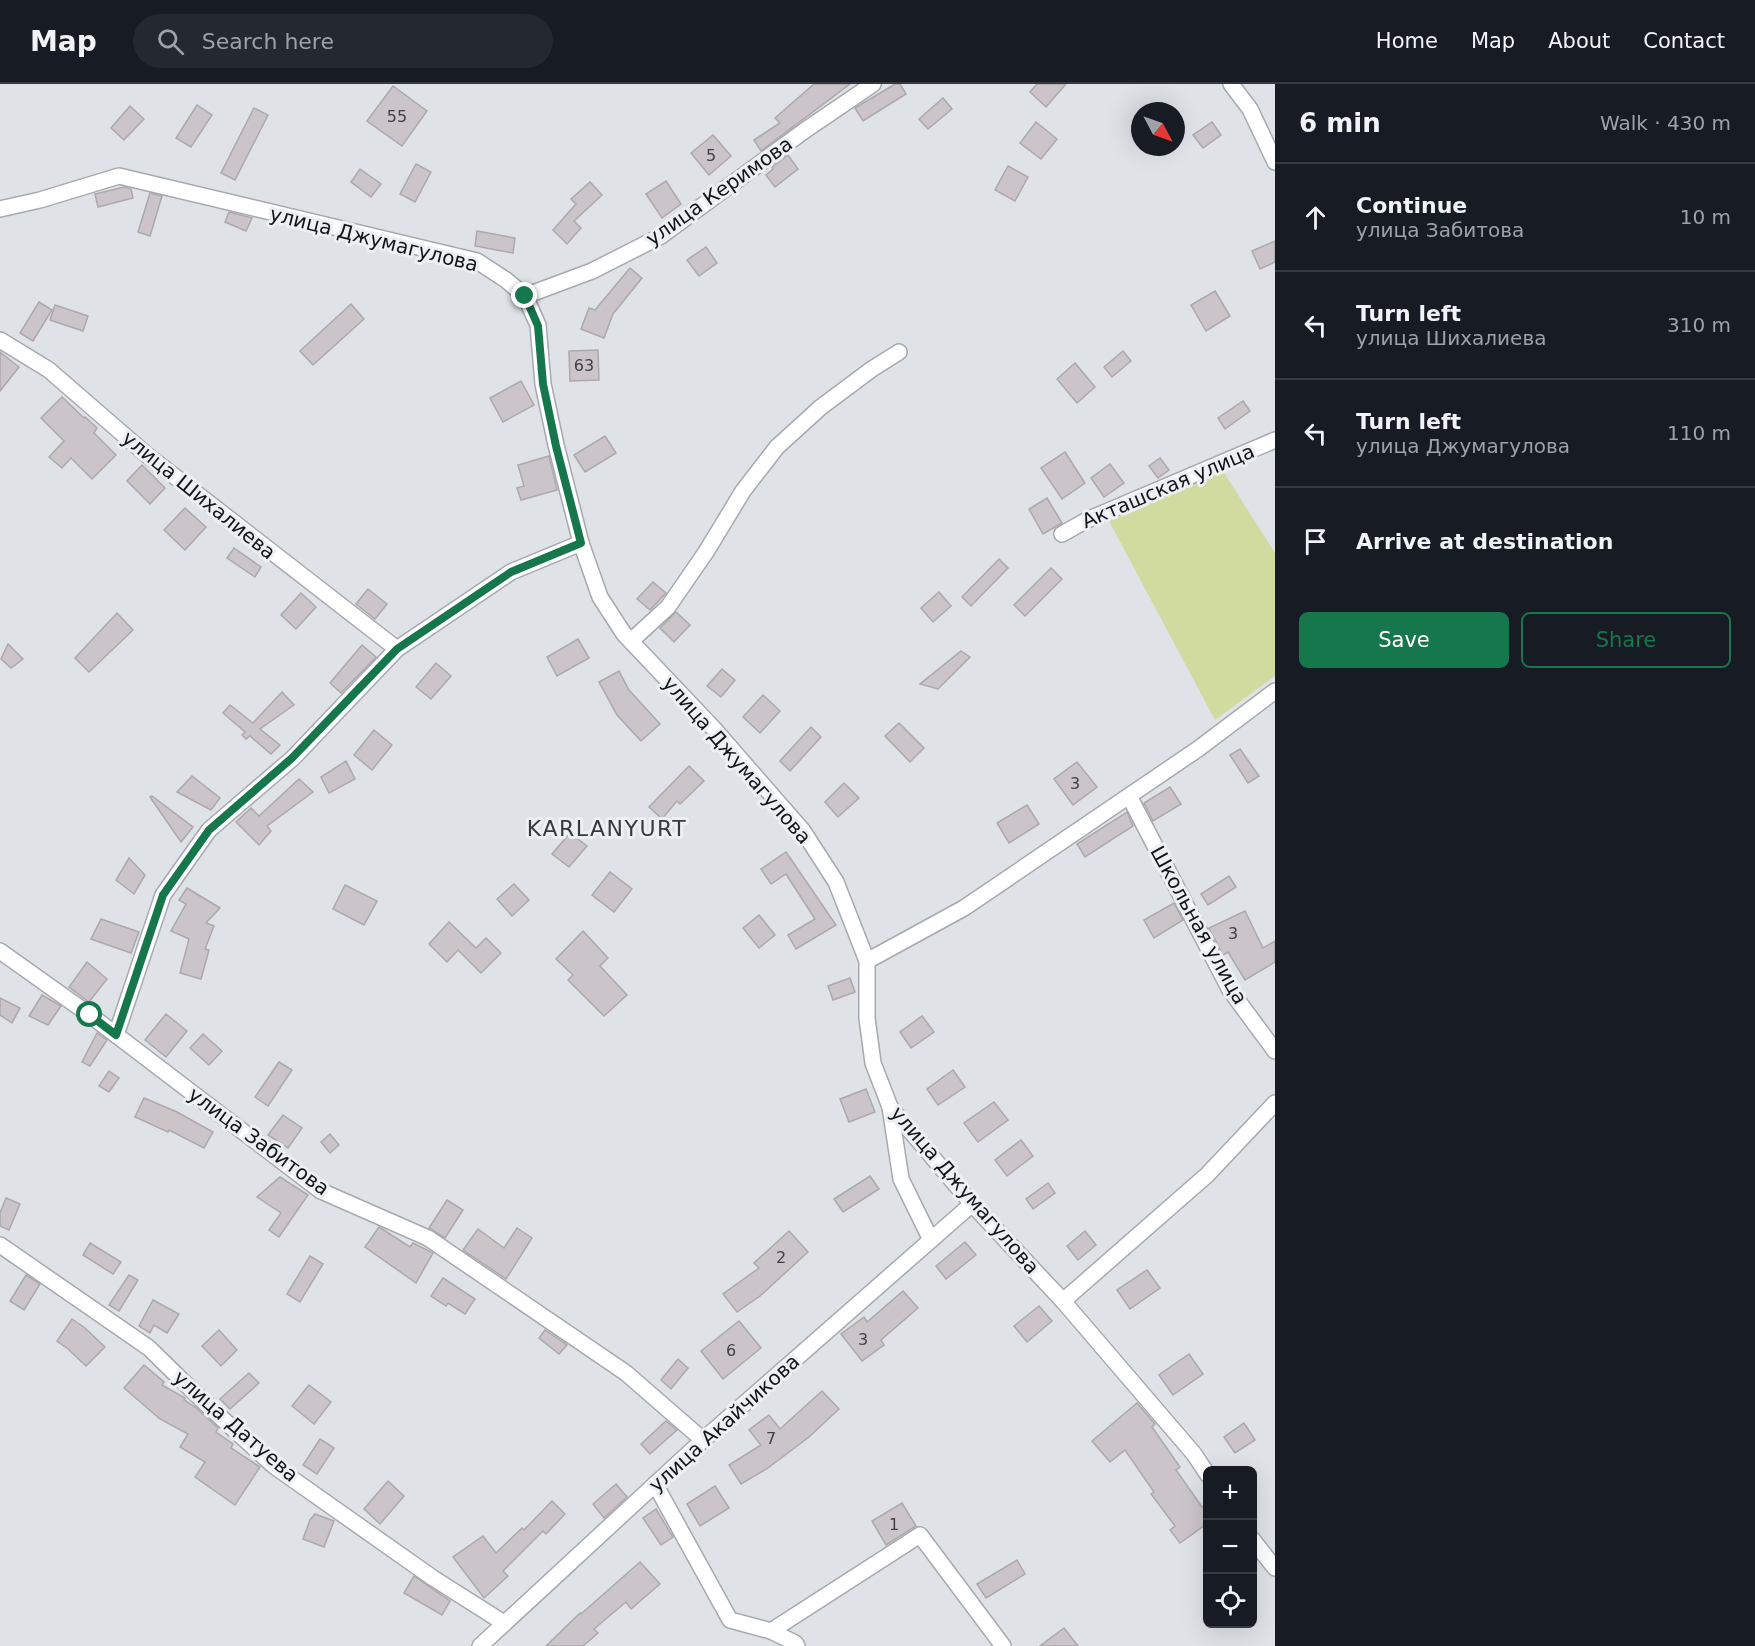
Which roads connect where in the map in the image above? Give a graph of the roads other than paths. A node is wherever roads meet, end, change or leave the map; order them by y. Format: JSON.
{"nodes":[{"id":1,"x":873,"y":84,"type":"edge"},
{"id":2,"x":1231,"y":84,"type":"edge"},
{"id":3,"x":1275,"y":162,"type":"edge"},
{"id":4,"x":0,"y":209,"type":"edge"},
{"id":5,"x":525,"y":296,"type":"junction"},
{"id":6,"x":0,"y":340,"type":"edge"},
{"id":7,"x":899,"y":352,"type":"dead end"},
{"id":8,"x":1275,"y":440,"type":"edge"},
{"id":9,"x":1062,"y":534,"type":"dead end"},
{"id":10,"x":581,"y":543,"type":"junction"},
{"id":11,"x":631,"y":641,"type":"junction"},
{"id":12,"x":397,"y":649,"type":"junction"},
{"id":13,"x":1275,"y":691,"type":"edge"},
{"id":14,"x":1129,"y":796,"type":"junction"},
{"id":15,"x":0,"y":951,"type":"edge"},
{"id":16,"x":867,"y":961,"type":"junction"},
{"id":17,"x":116,"y":1035,"type":"junction"},
{"id":18,"x":1275,"y":1051,"type":"edge"},
{"id":19,"x":1275,"y":1103,"type":"edge"},
{"id":20,"x":890,"y":1107,"type":"junction"},
{"id":21,"x":972,"y":1204,"type":"junction"},
{"id":22,"x":931,"y":1240,"type":"junction"},
{"id":23,"x":0,"y":1245,"type":"edge"},
{"id":24,"x":1063,"y":1301,"type":"junction"},
{"id":25,"x":703,"y":1440,"type":"junction"},
{"id":26,"x":1203,"y":1468,"type":"edge"},
{"id":27,"x":655,"y":1484,"type":"junction"},
{"id":28,"x":1257,"y":1545,"type":"edge"},
{"id":29,"x":1275,"y":1568,"type":"edge"},
{"id":30,"x":504,"y":1623,"type":"junction"},
{"id":31,"x":771,"y":1631,"type":"junction"},
{"id":32,"x":480,"y":1646,"type":"edge"},
{"id":33,"x":797,"y":1646,"type":"edge"},
{"id":34,"x":1003,"y":1646,"type":"edge"}],
"edges":[{"from":1,"to":5,"type":"street","name":"улица Керимова"},
{"from":2,"to":3,"type":"street"},
{"from":4,"to":5,"type":"street","name":"улица Джумагулова"},
{"from":5,"to":10,"type":"street","name":"улица Джумагулова"},
{"from":6,"to":12,"type":"street","name":"улица Шихалиева"},
{"from":7,"to":11,"type":"street"},
{"from":8,"to":9,"type":"street","name":"Акташская улица"},
{"from":10,"to":11,"type":"street","name":"улица Джумагулова"},
{"from":10,"to":12,"type":"street"},
{"from":11,"to":16,"type":"street","name":"улица Джумагулова"},
{"from":12,"to":17,"type":"street"},
{"from":13,"to":14,"type":"street"},
{"from":14,"to":16,"type":"street"},
{"from":14,"to":18,"type":"street","name":"Школьная улица"},
{"from":15,"to":17,"type":"street","name":"улица Забитова"},
{"from":16,"to":20,"type":"street","name":"улица Джумагулова"},
{"from":17,"to":25,"type":"street","name":"улица Забитова"},
{"from":19,"to":24,"type":"street"},
{"from":20,"to":21,"type":"street","name":"улица Джумагулова"},
{"from":20,"to":22,"type":"street"},
{"from":21,"to":22,"type":"street","name":"улица Акайчикова"},
{"from":21,"to":24,"type":"street","name":"улица Джумагулова"},
{"from":22,"to":25,"type":"street","name":"улица Акайчикова"},
{"from":23,"to":30,"type":"street","name":"улица Датуева"},
{"from":24,"to":26,"type":"street","name":"улица Джумагулова"},
{"from":25,"to":27,"type":"street","name":"улица Акайчикова"},
{"from":27,"to":30,"type":"street","name":"улица Акайчикова"},
{"from":27,"to":31,"type":"street"},
{"from":28,"to":29,"type":"street"},
{"from":30,"to":32,"type":"street","name":"улица Акайчикова"},
{"from":31,"to":33,"type":"street"},
{"from":31,"to":34,"type":"street"}]}
